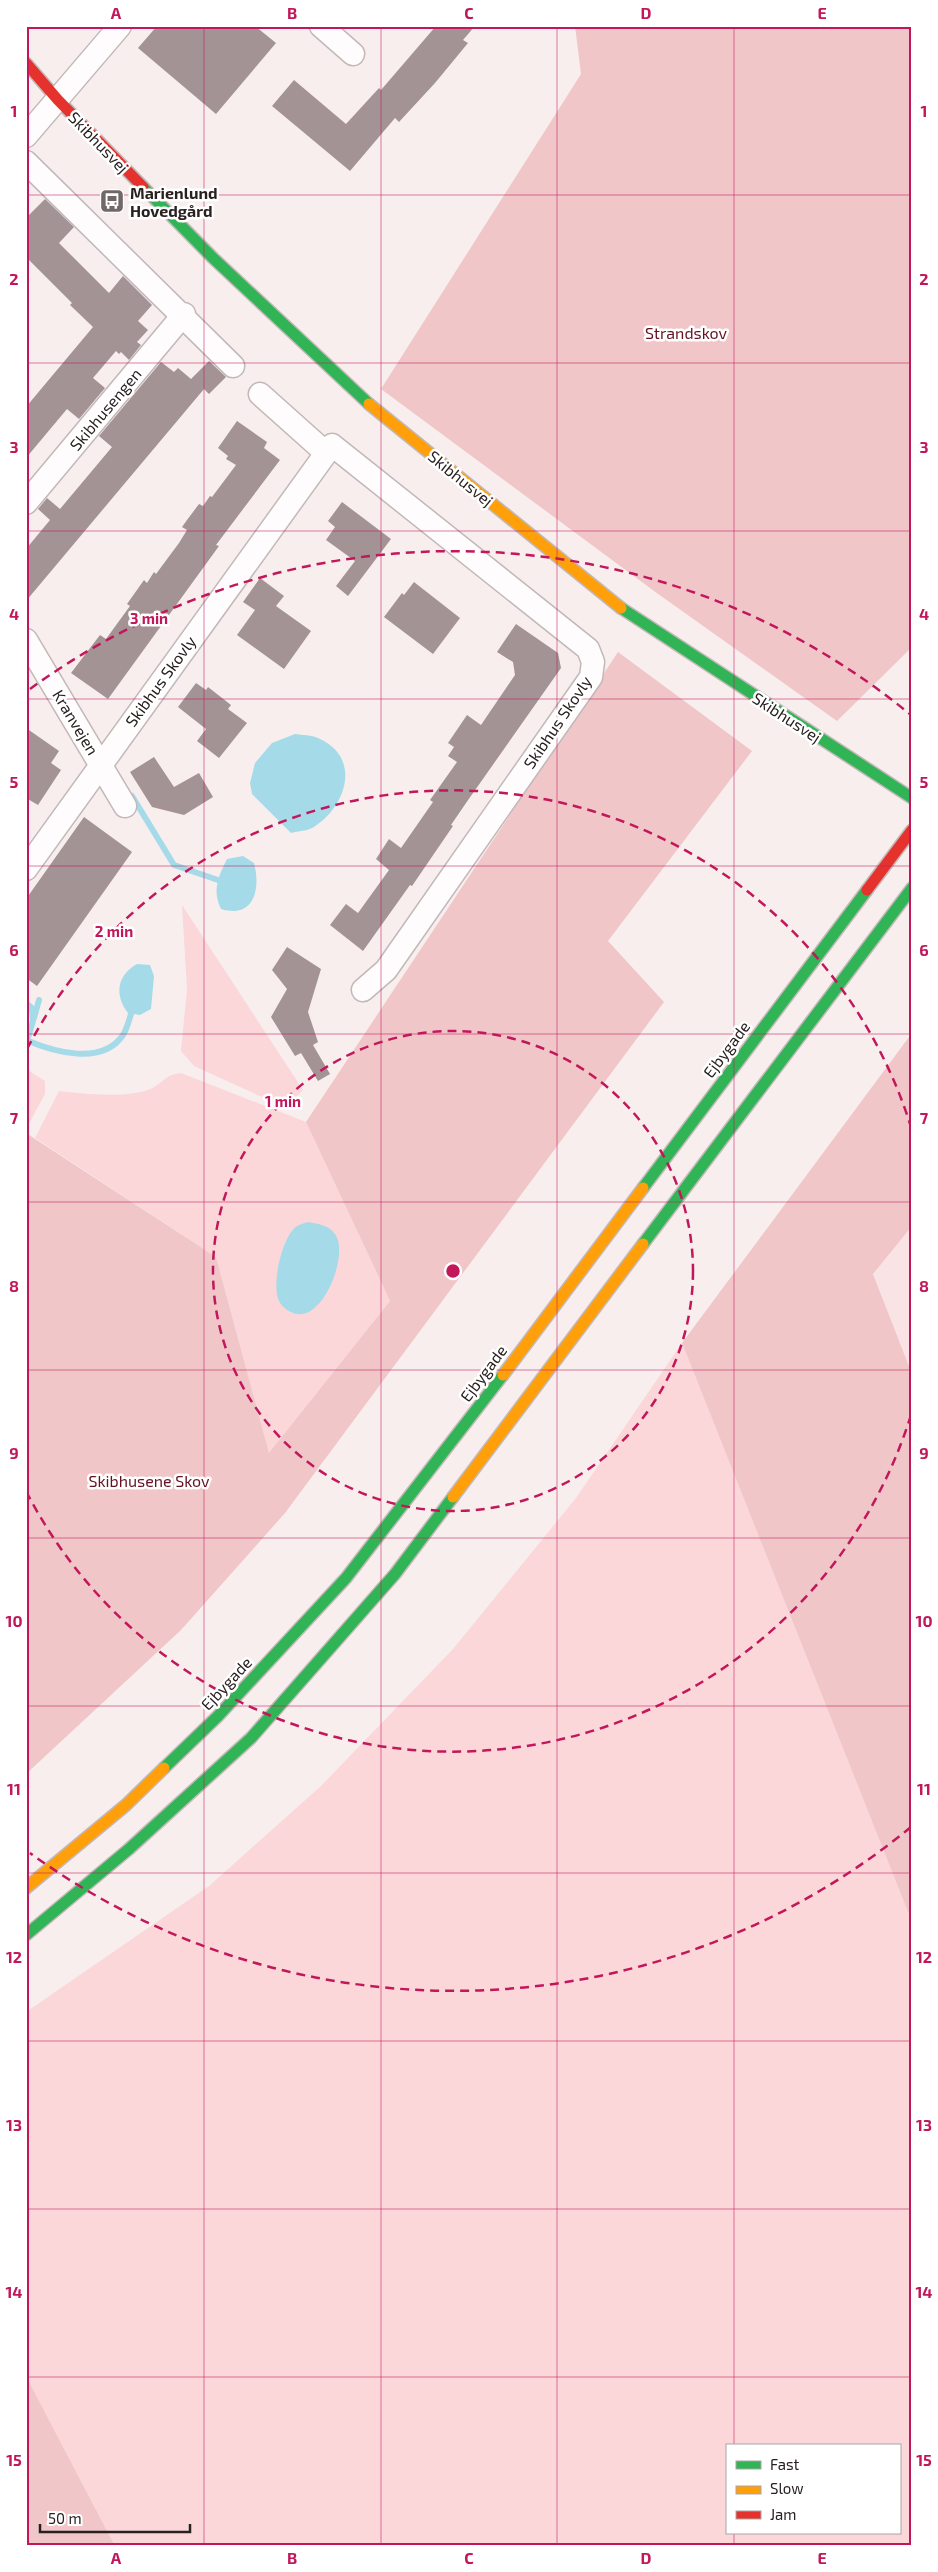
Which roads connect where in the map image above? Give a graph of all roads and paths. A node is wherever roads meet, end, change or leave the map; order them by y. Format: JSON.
{"nodes":[{"id":1,"x":120,"y":26,"type":"edge"},
{"id":2,"x":321,"y":26,"type":"edge"},
{"id":3,"x":353,"y":54,"type":"dead end"},
{"id":4,"x":26,"y":63,"type":"edge"},
{"id":5,"x":58,"y":100,"type":"junction"},
{"id":6,"x":26,"y":136,"type":"edge"},
{"id":7,"x":26,"y":162,"type":"edge"},
{"id":8,"x":184,"y":314,"type":"junction"},
{"id":9,"x":233,"y":366,"type":"dead end"},
{"id":10,"x":260,"y":394,"type":"dead end"},
{"id":11,"x":326,"y":453,"type":"junction"},
{"id":12,"x":26,"y":503,"type":"edge"},
{"id":13,"x":26,"y":640,"type":"edge"},
{"id":14,"x":101,"y":763,"type":"junction"},
{"id":15,"x":912,"y":798,"type":"edge"},
{"id":16,"x":125,"y":806,"type":"dead end"},
{"id":17,"x":912,"y":830,"type":"edge"},
{"id":18,"x":26,"y":869,"type":"edge"},
{"id":19,"x":912,"y":888,"type":"edge"},
{"id":20,"x":363,"y":990,"type":"dead end"},
{"id":21,"x":26,"y":1888,"type":"edge"},
{"id":22,"x":26,"y":1935,"type":"edge"}],
"edges":[{"from":1,"to":5,"type":"street","name":"Skibhusvej"},
{"from":2,"to":3,"type":"street"},
{"from":4,"to":5,"type":"main road","name":"Skibhusvej"},
{"from":5,"to":6,"type":"street"},
{"from":5,"to":15,"type":"main road","name":"Skibhusvej"},
{"from":7,"to":8,"type":"street"},
{"from":8,"to":9,"type":"street"},
{"from":8,"to":12,"type":"street","name":"Skibhusengen"},
{"from":10,"to":11,"type":"street"},
{"from":11,"to":14,"type":"street","name":"Skibhus Skovly"},
{"from":11,"to":20,"type":"street","name":"Skibhus Skovly"},
{"from":13,"to":14,"type":"street","name":"Kranvejen"},
{"from":14,"to":16,"type":"street","name":"Kranvejen"},
{"from":14,"to":18,"type":"street","name":"Skibhus Skovly"},
{"from":17,"to":21,"type":"main road","name":"Ejbygade"},
{"from":19,"to":22,"type":"main road"}]}
